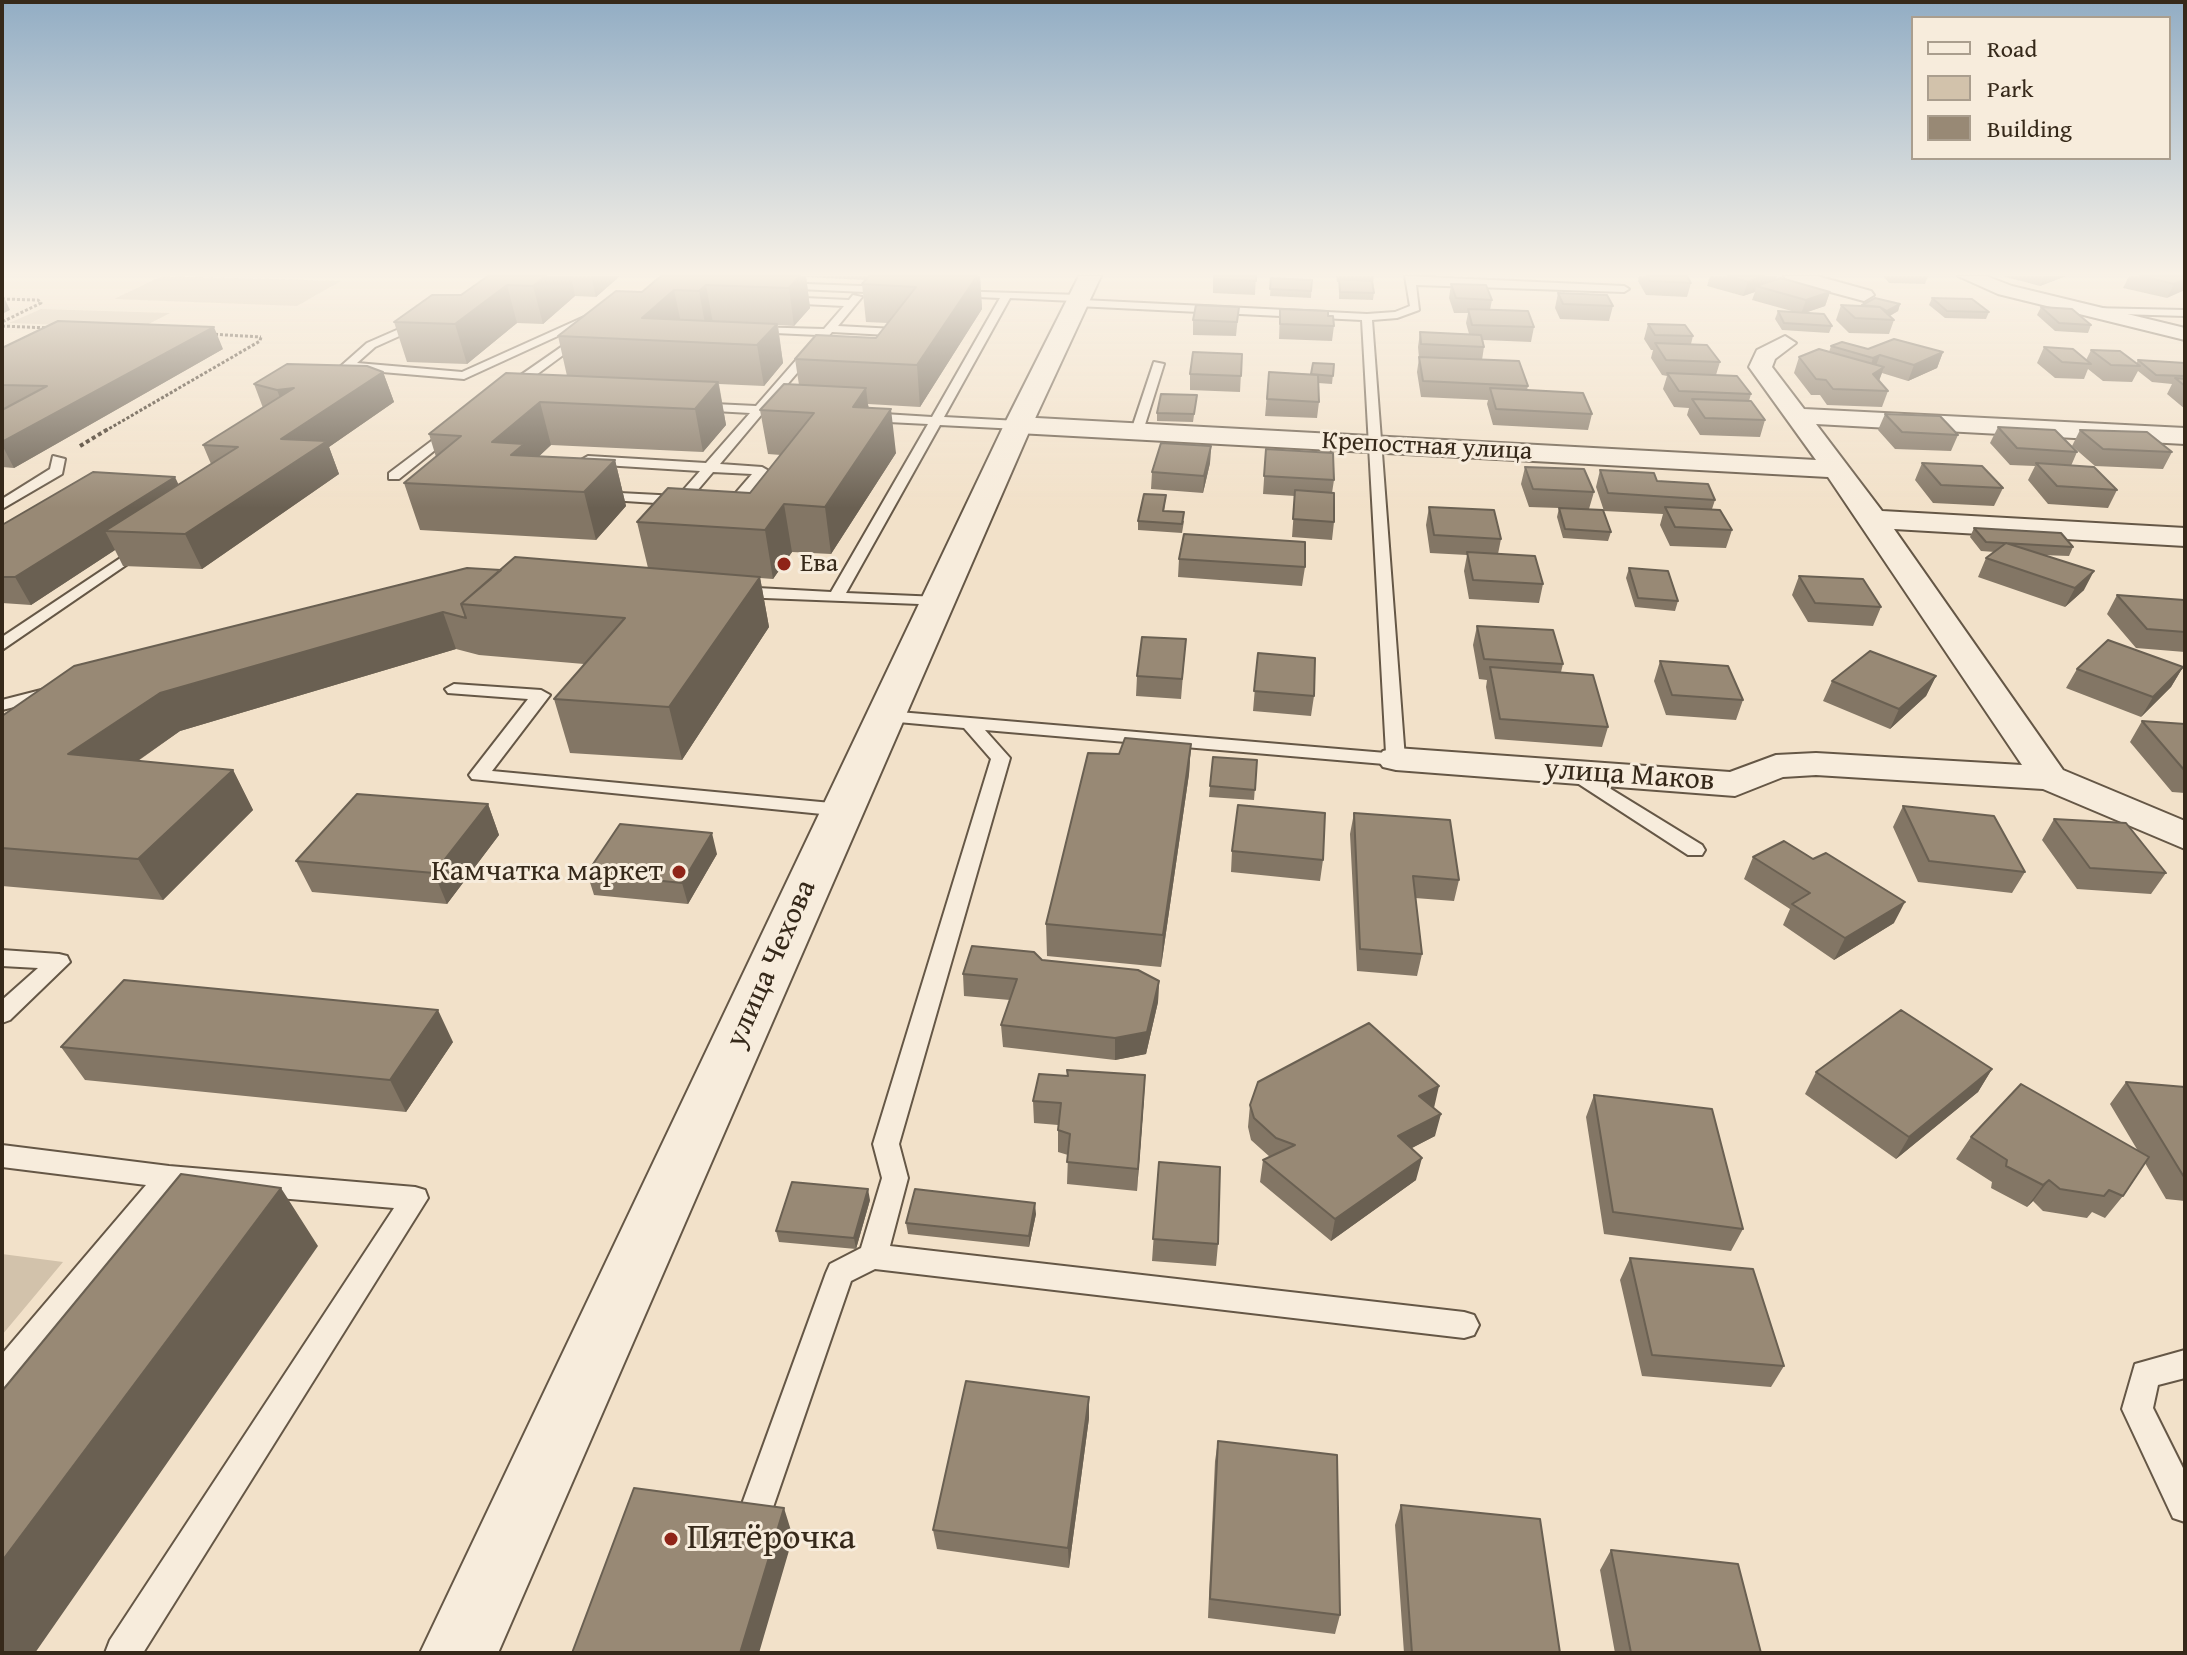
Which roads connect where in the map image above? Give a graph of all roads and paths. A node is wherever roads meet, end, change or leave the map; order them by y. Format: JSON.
{"nodes":[{"id":1,"x":239,"y":353,"type":"edge"},
{"id":2,"x":362,"y":353,"type":"edge"},
{"id":3,"x":513,"y":353,"type":"edge"},
{"id":4,"x":560,"y":353,"type":"edge"},
{"id":5,"x":973,"y":353,"type":"edge"},
{"id":6,"x":1053,"y":353,"type":"edge"},
{"id":7,"x":1369,"y":353,"type":"edge"},
{"id":8,"x":1768,"y":353,"type":"edge"},
{"id":9,"x":792,"y":355,"type":"dead end"},
{"id":10,"x":806,"y":355,"type":"joint"},
{"id":11,"x":1158,"y":364,"type":"dead end"},
{"id":12,"x":516,"y":396,"type":"edge"},
{"id":13,"x":683,"y":406,"type":"edge"},
{"id":14,"x":760,"y":410,"type":"junction"},
{"id":15,"x":791,"y":412,"type":"edge"},
{"id":16,"x":855,"y":416,"type":"edge"},
{"id":17,"x":1797,"y":416,"type":"junction"},
{"id":18,"x":934,"y":421,"type":"junction"},
{"id":19,"x":465,"y":422,"type":"edge"},
{"id":20,"x":1018,"y":425,"type":"junction"},
{"id":21,"x":1137,"y":431,"type":"junction"},
{"id":22,"x":2185,"y":436,"type":"edge"},
{"id":23,"x":1375,"y":444,"type":"junction"},
{"id":24,"x":58,"y":459,"type":"joint"},
{"id":25,"x":570,"y":459,"type":"edge"},
{"id":26,"x":711,"y":467,"type":"junction"},
{"id":27,"x":1836,"y":469,"type":"junction"},
{"id":28,"x":394,"y":476,"type":"dead end"},
{"id":29,"x":586,"y":495,"type":"edge"},
{"id":30,"x":682,"y":500,"type":"junction"},
{"id":31,"x":2,"y":505,"type":"edge"},
{"id":32,"x":1873,"y":519,"type":"junction"},
{"id":33,"x":663,"y":522,"type":"edge"},
{"id":34,"x":715,"y":524,"type":"edge"},
{"id":35,"x":2185,"y":537,"type":"edge"},
{"id":36,"x":154,"y":539,"type":"edge"},
{"id":37,"x":726,"y":591,"type":"edge"},
{"id":38,"x":836,"y":597,"type":"junction"},
{"id":39,"x":939,"y":602,"type":"junction"},
{"id":40,"x":2,"y":645,"type":"edge"},
{"id":41,"x":454,"y":689,"type":"dead end"},
{"id":42,"x":63,"y":690,"type":"edge"},
{"id":43,"x":2,"y":705,"type":"edge"},
{"id":44,"x":887,"y":716,"type":"junction"},
{"id":45,"x":970,"y":724,"type":"junction"},
{"id":46,"x":1396,"y":759,"type":"junction"},
{"id":47,"x":1575,"y":773,"type":"junction"},
{"id":48,"x":2050,"y":778,"type":"junction"},
{"id":49,"x":842,"y":810,"type":"junction"},
{"id":50,"x":2185,"y":836,"type":"edge"},
{"id":51,"x":1695,"y":850,"type":"dead end"},
{"id":52,"x":2,"y":958,"type":"edge"},
{"id":53,"x":2,"y":1014,"type":"edge"},
{"id":54,"x":2,"y":1156,"type":"edge"},
{"id":55,"x":169,"y":1177,"type":"junction"},
{"id":56,"x":873,"y":1256,"type":"junction"},
{"id":57,"x":1464,"y":1325,"type":"dead end"},
{"id":58,"x":2185,"y":1364,"type":"edge"},
{"id":59,"x":2,"y":1377,"type":"edge"},
{"id":60,"x":758,"y":1504,"type":"edge"},
{"id":61,"x":2185,"y":1506,"type":"edge"},
{"id":62,"x":123,"y":1653,"type":"edge"},
{"id":63,"x":459,"y":1653,"type":"edge"}],
"edges":[{"from":1,"to":24,"type":"path"},
{"from":2,"to":3,"type":"lane"},
{"from":4,"to":12,"type":"lane"},
{"from":5,"to":18,"type":"lane"},
{"from":6,"to":20,"type":"street","name":"улица Чехова"},
{"from":7,"to":23,"type":"lane"},
{"from":8,"to":17,"type":"street"},
{"from":9,"to":10,"type":"lane"},
{"from":10,"to":14,"type":"lane"},
{"from":11,"to":21,"type":"lane"},
{"from":13,"to":14,"type":"lane"},
{"from":14,"to":15,"type":"lane"},
{"from":14,"to":26,"type":"lane"},
{"from":16,"to":18,"type":"lane"},
{"from":17,"to":22,"type":"street"},
{"from":17,"to":27,"type":"street"},
{"from":18,"to":20,"type":"lane"},
{"from":18,"to":38,"type":"lane"},
{"from":19,"to":28,"type":"lane"},
{"from":20,"to":21,"type":"street","name":"Крепостная улица"},
{"from":20,"to":39,"type":"street","name":"улица Чехова"},
{"from":21,"to":23,"type":"street","name":"Крепостная улица"},
{"from":23,"to":27,"type":"street","name":"Крепостная улица"},
{"from":23,"to":46,"type":"lane"},
{"from":24,"to":31,"type":"lane"},
{"from":25,"to":26,"type":"lane"},
{"from":26,"to":30,"type":"lane"},
{"from":26,"to":34,"type":"lane"},
{"from":27,"to":32,"type":"street"},
{"from":29,"to":30,"type":"lane"},
{"from":30,"to":33,"type":"lane"},
{"from":32,"to":35,"type":"street"},
{"from":32,"to":48,"type":"street"},
{"from":36,"to":40,"type":"lane"},
{"from":37,"to":38,"type":"lane"},
{"from":38,"to":39,"type":"lane"},
{"from":39,"to":44,"type":"street","name":"улица Чехова"},
{"from":41,"to":49,"type":"lane"},
{"from":42,"to":43,"type":"lane"},
{"from":44,"to":45,"type":"lane"},
{"from":44,"to":49,"type":"street","name":"улица Чехова"},
{"from":45,"to":46,"type":"lane"},
{"from":45,"to":56,"type":"lane"},
{"from":46,"to":47,"type":"street","name":"улица Маков"},
{"from":47,"to":48,"type":"street","name":"улица Маков"},
{"from":47,"to":51,"type":"lane"},
{"from":48,"to":50,"type":"street","name":"улица Маков"},
{"from":49,"to":63,"type":"street","name":"улица Чехова"},
{"from":52,"to":53,"type":"lane"},
{"from":54,"to":55,"type":"lane"},
{"from":55,"to":59,"type":"lane"},
{"from":55,"to":62,"type":"lane"},
{"from":56,"to":57,"type":"lane"},
{"from":56,"to":60,"type":"lane"},
{"from":58,"to":61,"type":"lane"}]}
